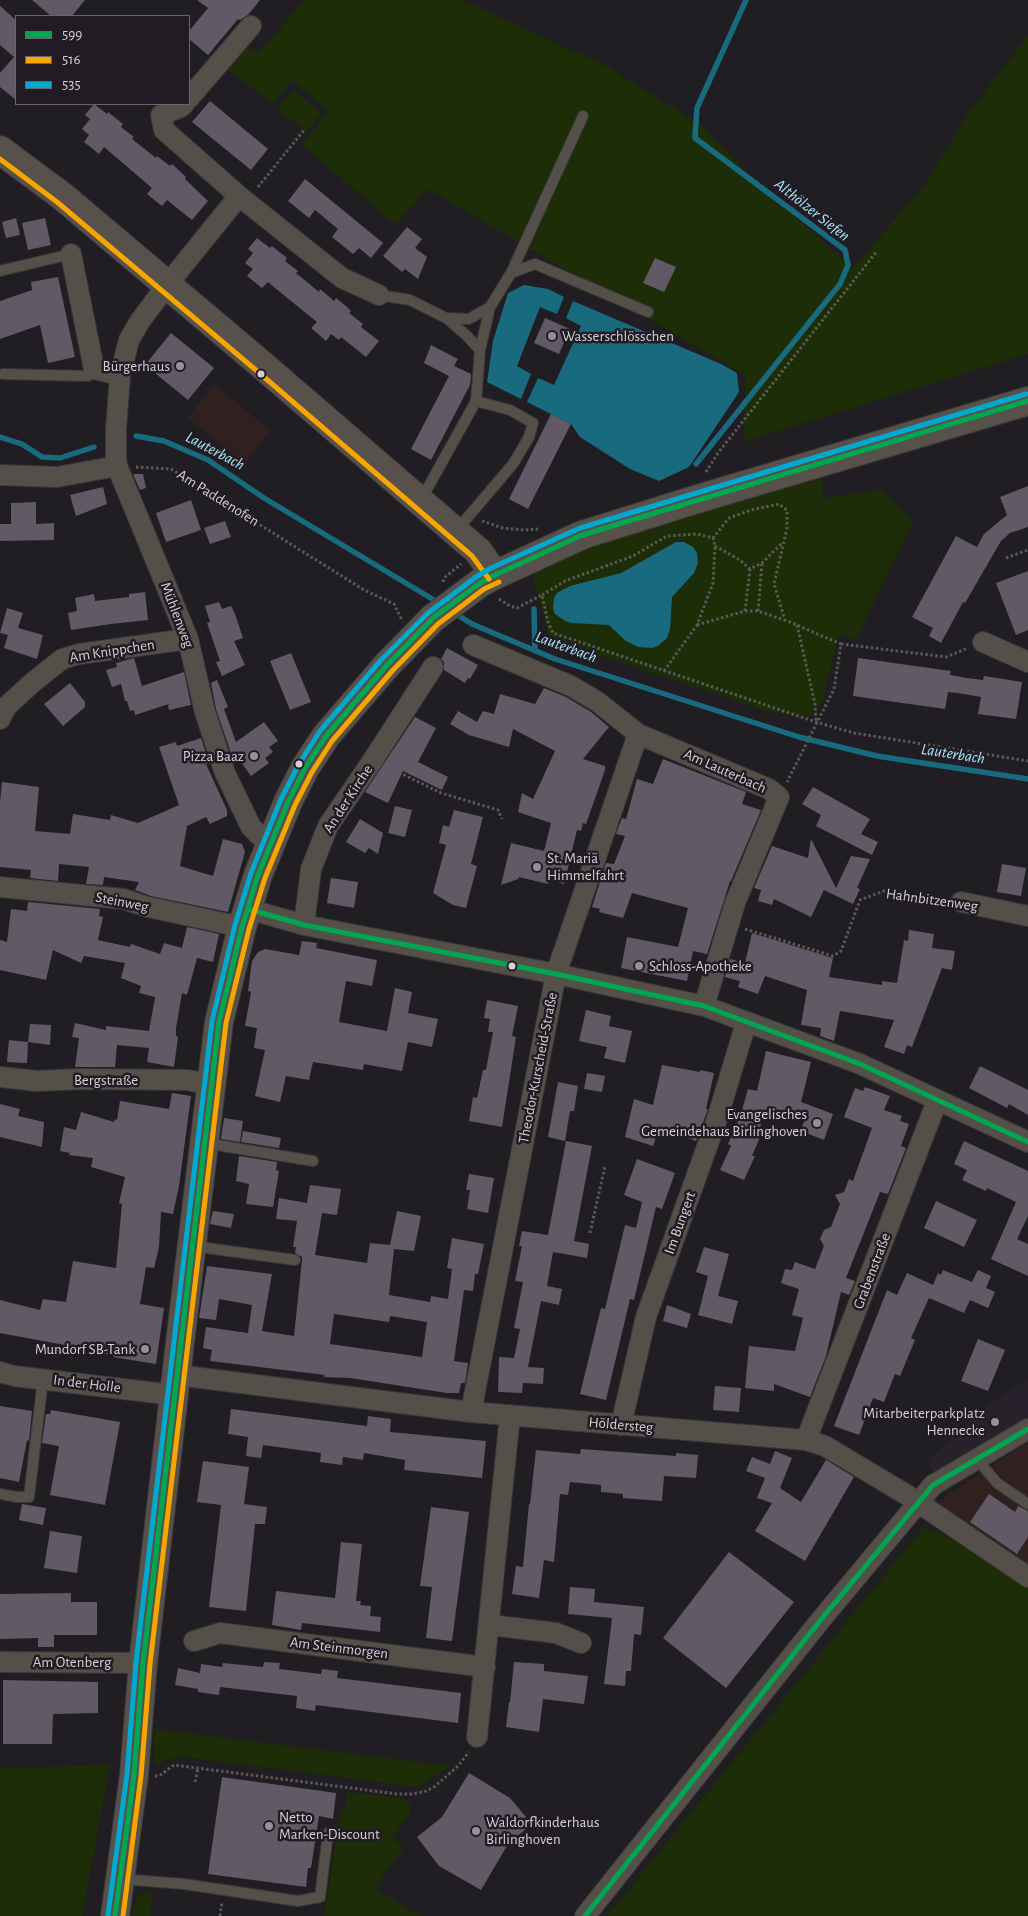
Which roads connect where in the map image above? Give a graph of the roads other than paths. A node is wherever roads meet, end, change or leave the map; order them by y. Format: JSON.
{"nodes":[{"id":1,"x":251,"y":26,"type":"dead end"},
{"id":2,"x":190,"y":97,"type":"edge"},
{"id":3,"x":183,"y":105,"type":"edge"},
{"id":4,"x":583,"y":116,"type":"dead end"},
{"id":5,"x":0,"y":150,"type":"edge"},
{"id":6,"x":243,"y":198,"type":"junction"},
{"id":7,"x":71,"y":254,"type":"joint"},
{"id":8,"x":0,"y":271,"type":"edge"},
{"id":9,"x":511,"y":273,"type":"junction"},
{"id":10,"x":167,"y":285,"type":"junction"},
{"id":11,"x":379,"y":295,"type":"joint"},
{"id":12,"x":490,"y":308,"type":"junction"},
{"id":13,"x":648,"y":312,"type":"dead end"},
{"id":14,"x":446,"y":318,"type":"junction"},
{"id":15,"x":480,"y":350,"type":"junction"},
{"id":16,"x":94,"y":369,"type":"junction"},
{"id":17,"x":3,"y":374,"type":"dead end"},
{"id":18,"x":120,"y":375,"type":"junction"},
{"id":19,"x":476,"y":401,"type":"junction"},
{"id":20,"x":1028,"y":401,"type":"edge"},
{"id":21,"x":117,"y":466,"type":"junction"},
{"id":22,"x":0,"y":476,"type":"edge"},
{"id":23,"x":419,"y":502,"type":"junction"},
{"id":24,"x":455,"y":531,"type":"junction"},
{"id":25,"x":498,"y":587,"type":"junction"},
{"id":26,"x":188,"y":639,"type":"junction"},
{"id":27,"x":983,"y":642,"type":"road end"},
{"id":28,"x":473,"y":645,"type":"dead end"},
{"id":29,"x":1028,"y":662,"type":"edge"},
{"id":30,"x":433,"y":667,"type":"dead end"},
{"id":31,"x":2,"y":711,"type":"edge"},
{"id":32,"x":638,"y":734,"type":"junction"},
{"id":33,"x":270,"y":846,"type":"junction"},
{"id":34,"x":0,"y":887,"type":"edge"},
{"id":35,"x":961,"y":902,"type":"road end"},
{"id":36,"x":1028,"y":916,"type":"edge"},
{"id":37,"x":245,"y":918,"type":"junction"},
{"id":38,"x":304,"y":925,"type":"junction"},
{"id":39,"x":556,"y":974,"type":"junction"},
{"id":40,"x":704,"y":1006,"type":"junction"},
{"id":41,"x":746,"y":1024,"type":"junction"},
{"id":42,"x":0,"y":1077,"type":"edge"},
{"id":43,"x":212,"y":1085,"type":"junction"},
{"id":44,"x":938,"y":1101,"type":"junction"},
{"id":45,"x":1028,"y":1142,"type":"edge"},
{"id":46,"x":204,"y":1143,"type":"junction"},
{"id":47,"x":313,"y":1161,"type":"dead end"},
{"id":48,"x":191,"y":1246,"type":"junction"},
{"id":49,"x":295,"y":1260,"type":"dead end"},
{"id":50,"x":0,"y":1372,"type":"edge"},
{"id":51,"x":42,"y":1379,"type":"junction"},
{"id":52,"x":175,"y":1385,"type":"junction"},
{"id":53,"x":471,"y":1412,"type":"junction"},
{"id":54,"x":510,"y":1415,"type":"junction"},
{"id":55,"x":621,"y":1425,"type":"junction"},
{"id":56,"x":1028,"y":1429,"type":"edge"},
{"id":57,"x":806,"y":1440,"type":"junction"},
{"id":58,"x":976,"y":1458,"type":"junction"},
{"id":59,"x":0,"y":1494,"type":"edge"},
{"id":60,"x":918,"y":1503,"type":"junction"},
{"id":61,"x":1028,"y":1504,"type":"edge"},
{"id":62,"x":1028,"y":1577,"type":"edge"},
{"id":63,"x":490,"y":1625,"type":"junction"},
{"id":64,"x":194,"y":1641,"type":"dead end"},
{"id":65,"x":581,"y":1643,"type":"dead end"},
{"id":66,"x":0,"y":1662,"type":"edge"},
{"id":67,"x":143,"y":1663,"type":"junction"},
{"id":68,"x":485,"y":1667,"type":"junction"},
{"id":69,"x":477,"y":1737,"type":"road end"},
{"id":70,"x":328,"y":1833,"type":"dead end"},
{"id":71,"x":121,"y":1879,"type":"junction"},
{"id":72,"x":115,"y":1916,"type":"edge"},
{"id":73,"x":585,"y":1916,"type":"edge"}],
"edges":[{"from":1,"to":2,"type":"street"},
{"from":3,"to":6,"type":"street"},
{"from":4,"to":9,"type":"lane"},
{"from":5,"to":10,"type":"main road"},
{"from":6,"to":10,"type":"street","name":"Mühlenweg"},
{"from":6,"to":11,"type":"street"},
{"from":7,"to":8,"type":"lane"},
{"from":7,"to":16,"type":"street"},
{"from":9,"to":12,"type":"lane"},
{"from":9,"to":13,"type":"lane"},
{"from":10,"to":18,"type":"street","name":"Mühlenweg"},
{"from":10,"to":23,"type":"main road"},
{"from":11,"to":14,"type":"lane"},
{"from":12,"to":14,"type":"lane"},
{"from":12,"to":15,"type":"lane"},
{"from":14,"to":15,"type":"lane"},
{"from":15,"to":19,"type":"lane"},
{"from":16,"to":17,"type":"lane"},
{"from":16,"to":18,"type":"street"},
{"from":18,"to":21,"type":"street","name":"Mühlenweg"},
{"from":19,"to":23,"type":"lane"},
{"from":19,"to":24,"type":"lane"},
{"from":20,"to":25,"type":"main road"},
{"from":21,"to":22,"type":"street"},
{"from":21,"to":26,"type":"street","name":"Mühlenweg"},
{"from":23,"to":24,"type":"main road"},
{"from":24,"to":25,"type":"main road"},
{"from":25,"to":33,"type":"main road"},
{"from":26,"to":31,"type":"street","name":"Am Knippchen"},
{"from":26,"to":33,"type":"street","name":"Mühlenweg"},
{"from":27,"to":29,"type":"street"},
{"from":28,"to":32,"type":"street","name":"Am Lauterbach"},
{"from":30,"to":38,"type":"street","name":"An der Kirche"},
{"from":32,"to":39,"type":"street","name":"Theodor-Kurscheid-Straße"},
{"from":32,"to":40,"type":"street","name":"Am Lauterbach"},
{"from":33,"to":37,"type":"main road"},
{"from":34,"to":37,"type":"street","name":"Steinweg"},
{"from":35,"to":36,"type":"street","name":"Hahnbitzenweg"},
{"from":37,"to":38,"type":"street","name":"Steinweg"},
{"from":37,"to":43,"type":"main road"},
{"from":38,"to":39,"type":"street","name":"Steinweg"},
{"from":39,"to":40,"type":"street","name":"Steinweg"},
{"from":39,"to":53,"type":"street","name":"Theodor-Kurscheid-Straße"},
{"from":40,"to":41,"type":"street","name":"Steinweg"},
{"from":41,"to":44,"type":"street","name":"Steinweg"},
{"from":41,"to":55,"type":"street","name":"Im Bungert"},
{"from":42,"to":43,"type":"street","name":"Bergstraße"},
{"from":43,"to":46,"type":"main road"},
{"from":44,"to":45,"type":"street","name":"Steinweg"},
{"from":44,"to":57,"type":"street","name":"Grabenstraße"},
{"from":46,"to":47,"type":"lane"},
{"from":46,"to":48,"type":"main road"},
{"from":48,"to":49,"type":"lane"},
{"from":48,"to":52,"type":"main road"},
{"from":50,"to":51,"type":"street","name":"In der Holle"},
{"from":51,"to":52,"type":"street","name":"In der Holle"},
{"from":51,"to":59,"type":"lane"},
{"from":52,"to":53,"type":"street","name":"Höldersteg"},
{"from":52,"to":67,"type":"main road"},
{"from":53,"to":54,"type":"street","name":"Höldersteg"},
{"from":54,"to":55,"type":"street","name":"Höldersteg"},
{"from":54,"to":63,"type":"street"},
{"from":55,"to":57,"type":"street","name":"Höldersteg"},
{"from":56,"to":58,"type":"street"},
{"from":57,"to":60,"type":"street","name":"Höldersteg"},
{"from":58,"to":60,"type":"street"},
{"from":58,"to":61,"type":"lane"},
{"from":60,"to":62,"type":"street","name":"Höldersteg"},
{"from":60,"to":73,"type":"street"},
{"from":63,"to":65,"type":"street"},
{"from":63,"to":68,"type":"street"},
{"from":64,"to":68,"type":"street","name":"Am Steinmorgen"},
{"from":66,"to":67,"type":"street","name":"Am Otenberg"},
{"from":67,"to":71,"type":"main road"},
{"from":68,"to":69,"type":"street"},
{"from":70,"to":71,"type":"lane"},
{"from":71,"to":72,"type":"main road"}]}
